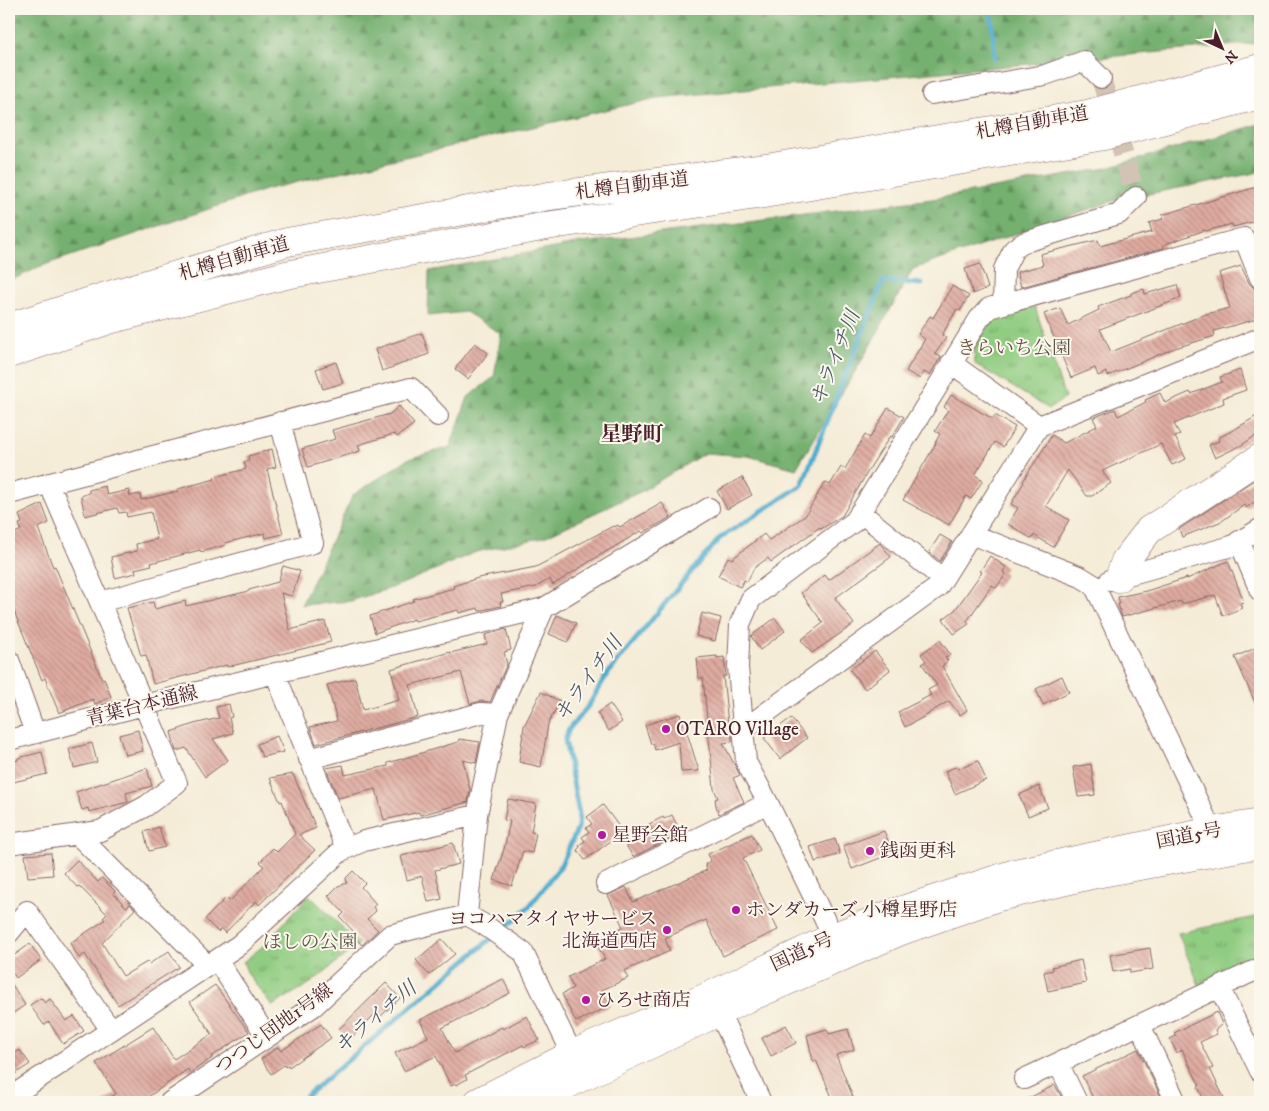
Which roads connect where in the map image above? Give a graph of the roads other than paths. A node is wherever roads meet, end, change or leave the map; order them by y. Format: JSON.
{"nodes":[{"id":1,"x":1260,"y":68,"type":"edge"},
{"id":2,"x":1101,"y":78,"type":"tunnel mouth"},
{"id":3,"x":932,"y":94,"type":"dead end"},
{"id":4,"x":1260,"y":95,"type":"edge"},
{"id":5,"x":1136,"y":197,"type":"dead end"},
{"id":6,"x":1260,"y":278,"type":"edge"},
{"id":7,"x":1002,"y":304,"type":"junction"},
{"id":8,"x":9,"y":327,"type":"edge"},
{"id":9,"x":1260,"y":338,"type":"edge"},
{"id":10,"x":9,"y":354,"type":"edge"},
{"id":11,"x":951,"y":364,"type":"junction"},
{"id":12,"x":438,"y":416,"type":"dead end"},
{"id":13,"x":280,"y":422,"type":"junction"},
{"id":14,"x":1040,"y":426,"type":"junction"},
{"id":15,"x":1260,"y":458,"type":"edge"},
{"id":16,"x":49,"y":484,"type":"junction"},
{"id":17,"x":9,"y":494,"type":"edge"},
{"id":18,"x":710,"y":508,"type":"dead end"},
{"id":19,"x":860,"y":512,"type":"junction"},
{"id":20,"x":1260,"y":529,"type":"edge"},
{"id":21,"x":971,"y":534,"type":"junction"},
{"id":22,"x":1239,"y":542,"type":"junction"},
{"id":23,"x":943,"y":579,"type":"junction"},
{"id":24,"x":1106,"y":581,"type":"junction"},
{"id":25,"x":1260,"y":590,"type":"edge"},
{"id":26,"x":100,"y":602,"type":"junction"},
{"id":27,"x":544,"y":608,"type":"junction"},
{"id":28,"x":9,"y":660,"type":"edge"},
{"id":29,"x":275,"y":673,"type":"junction"},
{"id":30,"x":144,"y":704,"type":"junction"},
{"id":31,"x":498,"y":714,"type":"junction"},
{"id":32,"x":743,"y":730,"type":"junction"},
{"id":33,"x":35,"y":734,"type":"junction"},
{"id":34,"x":9,"y":740,"type":"edge"},
{"id":35,"x":309,"y":759,"type":"junction"},
{"id":36,"x":768,"y":802,"type":"junction"},
{"id":37,"x":477,"y":816,"type":"junction"},
{"id":38,"x":1260,"y":823,"type":"edge"},
{"id":39,"x":1212,"y":831,"type":"junction"},
{"id":40,"x":78,"y":834,"type":"junction"},
{"id":41,"x":9,"y":844,"type":"edge"},
{"id":42,"x":1260,"y":844,"type":"edge"},
{"id":43,"x":346,"y":849,"type":"junction"},
{"id":44,"x":606,"y":884,"type":"dead end"},
{"id":45,"x":475,"y":920,"type":"junction"},
{"id":46,"x":9,"y":933,"type":"edge"},
{"id":47,"x":833,"y":937,"type":"junction"},
{"id":48,"x":212,"y":963,"type":"junction"},
{"id":49,"x":1260,"y":968,"type":"edge"},
{"id":50,"x":1219,"y":987,"type":"junction"},
{"id":51,"x":714,"y":1005,"type":"junction"},
{"id":52,"x":1140,"y":1024,"type":"junction"},
{"id":53,"x":111,"y":1030,"type":"junction"},
{"id":54,"x":267,"y":1037,"type":"junction"},
{"id":55,"x":1058,"y":1063,"type":"junction"},
{"id":56,"x":578,"y":1065,"type":"junction"},
{"id":57,"x":1260,"y":1071,"type":"edge"},
{"id":58,"x":1024,"y":1079,"type":"dead end"},
{"id":59,"x":9,"y":1098,"type":"edge"},
{"id":60,"x":170,"y":1102,"type":"edge"},
{"id":61,"x":478,"y":1102,"type":"edge"},
{"id":62,"x":534,"y":1102,"type":"edge"},
{"id":63,"x":760,"y":1102,"type":"edge"},
{"id":64,"x":1077,"y":1102,"type":"edge"},
{"id":65,"x":1176,"y":1102,"type":"edge"}],
"edges":[{"from":1,"to":8,"type":"main road","name":"札樽自動車道"},
{"from":2,"to":3,"type":"street"},
{"from":4,"to":10,"type":"main road","name":"札樽自動車道"},
{"from":5,"to":7,"type":"street"},
{"from":6,"to":7,"type":"street"},
{"from":7,"to":11,"type":"street"},
{"from":9,"to":14,"type":"street"},
{"from":11,"to":14,"type":"street"},
{"from":11,"to":19,"type":"street"},
{"from":12,"to":13,"type":"street"},
{"from":13,"to":16,"type":"street"},
{"from":13,"to":26,"type":"street"},
{"from":14,"to":21,"type":"street"},
{"from":15,"to":24,"type":"main road"},
{"from":16,"to":17,"type":"street"},
{"from":16,"to":26,"type":"street"},
{"from":18,"to":27,"type":"street","name":"青葉台本通線"},
{"from":19,"to":23,"type":"street"},
{"from":19,"to":32,"type":"street"},
{"from":20,"to":22,"type":"street"},
{"from":21,"to":23,"type":"street"},
{"from":21,"to":24,"type":"street"},
{"from":22,"to":24,"type":"street"},
{"from":22,"to":25,"type":"street"},
{"from":23,"to":32,"type":"street"},
{"from":24,"to":39,"type":"street"},
{"from":26,"to":30,"type":"street"},
{"from":27,"to":29,"type":"street","name":"青葉台本通線"},
{"from":27,"to":31,"type":"street"},
{"from":28,"to":33,"type":"street"},
{"from":29,"to":30,"type":"street","name":"青葉台本通線"},
{"from":29,"to":35,"type":"street"},
{"from":30,"to":33,"type":"street","name":"青葉台本通線"},
{"from":30,"to":40,"type":"street"},
{"from":31,"to":35,"type":"street"},
{"from":31,"to":37,"type":"street"},
{"from":32,"to":36,"type":"street"},
{"from":33,"to":34,"type":"street","name":"青葉台本通線"},
{"from":35,"to":43,"type":"street"},
{"from":36,"to":44,"type":"street"},
{"from":36,"to":47,"type":"street"},
{"from":37,"to":43,"type":"street"},
{"from":37,"to":45,"type":"street"},
{"from":38,"to":39,"type":"main road","name":"国道5号"},
{"from":39,"to":47,"type":"main road","name":"国道5号"},
{"from":40,"to":41,"type":"street"},
{"from":40,"to":48,"type":"street"},
{"from":42,"to":51,"type":"main road","name":"国道5号"},
{"from":43,"to":48,"type":"street"},
{"from":45,"to":54,"type":"street","name":"つつじ団地1号線"},
{"from":45,"to":56,"type":"street"},
{"from":46,"to":53,"type":"street"},
{"from":47,"to":51,"type":"main road","name":"国道5号"},
{"from":48,"to":53,"type":"street"},
{"from":48,"to":54,"type":"street"},
{"from":49,"to":50,"type":"street"},
{"from":50,"to":52,"type":"street"},
{"from":50,"to":57,"type":"street"},
{"from":51,"to":56,"type":"main road","name":"国道5号"},
{"from":51,"to":63,"type":"street"},
{"from":52,"to":55,"type":"street"},
{"from":52,"to":65,"type":"street"},
{"from":53,"to":59,"type":"street"},
{"from":54,"to":60,"type":"street","name":"つつじ団地1号線"},
{"from":55,"to":58,"type":"street"},
{"from":55,"to":64,"type":"street"},
{"from":56,"to":61,"type":"main road","name":"国道5号"},
{"from":56,"to":62,"type":"main road","name":"国道5号"}]}
